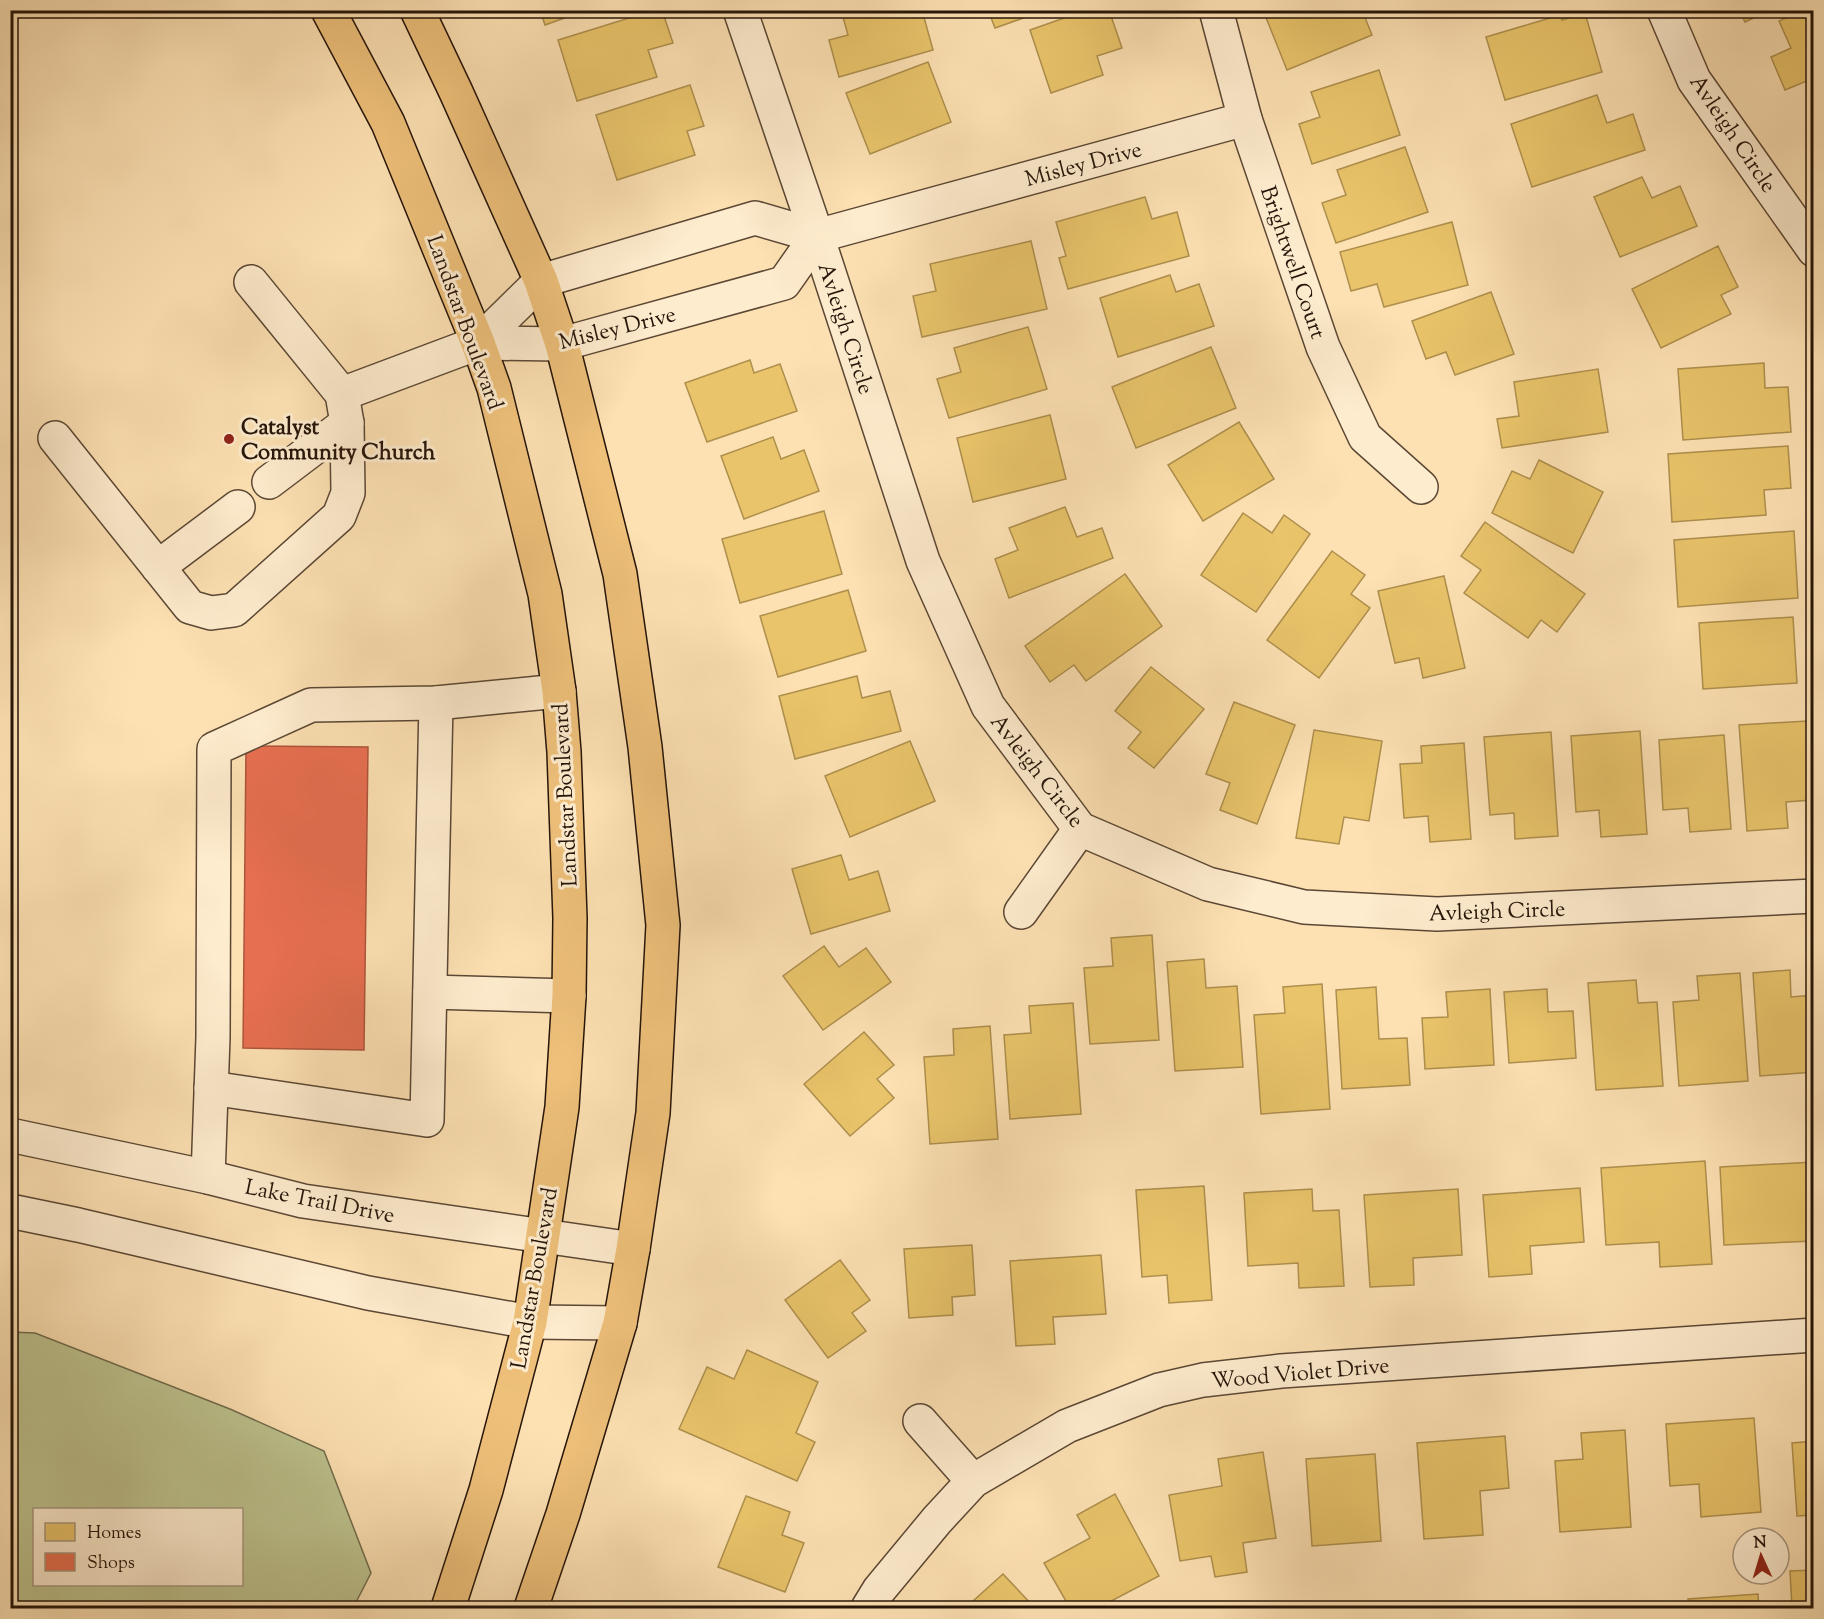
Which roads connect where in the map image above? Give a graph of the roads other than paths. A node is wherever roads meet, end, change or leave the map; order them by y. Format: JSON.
{"nodes":[{"id":1,"x":328,"y":10,"type":"edge"},
{"id":2,"x":417,"y":10,"type":"edge"},
{"id":3,"x":740,"y":10,"type":"edge"},
{"id":4,"x":1216,"y":10,"type":"edge"},
{"id":5,"x":1664,"y":10,"type":"edge"},
{"id":6,"x":1245,"y":118,"type":"junction"},
{"id":7,"x":818,"y":236,"type":"junction"},
{"id":8,"x":1814,"y":250,"type":"edge"},
{"id":9,"x":541,"y":281,"type":"junction"},
{"id":10,"x":251,"y":282,"type":"dead end"},
{"id":11,"x":478,"y":343,"type":"junction"},
{"id":12,"x":562,"y":344,"type":"junction"},
{"id":13,"x":344,"y":409,"type":"junction"},
{"id":14,"x":55,"y":438,"type":"dead end"},
{"id":15,"x":269,"y":482,"type":"dead end"},
{"id":16,"x":1421,"y":487,"type":"dead end"},
{"id":17,"x":238,"y":507,"type":"dead end"},
{"id":18,"x":158,"y":567,"type":"junction"},
{"id":19,"x":560,"y":691,"type":"junction"},
{"id":20,"x":436,"y":704,"type":"junction"},
{"id":21,"x":1080,"y":829,"type":"junction"},
{"id":22,"x":1814,"y":896,"type":"edge"},
{"id":23,"x":1020,"y":912,"type":"dead end"},
{"id":24,"x":430,"y":992,"type":"junction"},
{"id":25,"x":569,"y":996,"type":"junction"},
{"id":26,"x":211,"y":1088,"type":"junction"},
{"id":27,"x":10,"y":1135,"type":"edge"},
{"id":28,"x":208,"y":1177,"type":"junction"},
{"id":29,"x":10,"y":1211,"type":"edge"},
{"id":30,"x":543,"y":1237,"type":"junction"},
{"id":31,"x":633,"y":1249,"type":"junction"},
{"id":32,"x":530,"y":1322,"type":"junction"},
{"id":33,"x":620,"y":1323,"type":"junction"},
{"id":34,"x":1814,"y":1335,"type":"edge"},
{"id":35,"x":920,"y":1421,"type":"dead end"},
{"id":36,"x":973,"y":1482,"type":"junction"},
{"id":37,"x":448,"y":1608,"type":"edge"},
{"id":38,"x":531,"y":1608,"type":"edge"},
{"id":39,"x":867,"y":1608,"type":"edge"}],
"edges":[{"from":1,"to":11,"type":"main road","name":"Landstar Boulevard"},
{"from":2,"to":9,"type":"main road"},
{"from":3,"to":7,"type":"street","name":"Avleigh Circle"},
{"from":4,"to":6,"type":"street","name":"Brightwell Court"},
{"from":5,"to":8,"type":"street","name":"Avleigh Circle"},
{"from":6,"to":7,"type":"street","name":"Misley Drive"},
{"from":6,"to":16,"type":"street","name":"Brightwell Court"},
{"from":7,"to":9,"type":"street"},
{"from":7,"to":12,"type":"street","name":"Misley Drive"},
{"from":7,"to":21,"type":"street","name":"Avleigh Circle"},
{"from":9,"to":11,"type":"street"},
{"from":9,"to":12,"type":"main road"},
{"from":10,"to":13,"type":"street"},
{"from":11,"to":12,"type":"street","name":"Misley Drive"},
{"from":11,"to":13,"type":"street"},
{"from":11,"to":19,"type":"main road","name":"Landstar Boulevard"},
{"from":12,"to":31,"type":"main road"},
{"from":13,"to":15,"type":"street"},
{"from":13,"to":18,"type":"street"},
{"from":14,"to":18,"type":"street"},
{"from":17,"to":18,"type":"street"},
{"from":19,"to":20,"type":"street"},
{"from":19,"to":25,"type":"main road","name":"Landstar Boulevard"},
{"from":20,"to":24,"type":"street"},
{"from":20,"to":26,"type":"street"},
{"from":21,"to":22,"type":"street","name":"Avleigh Circle"},
{"from":21,"to":23,"type":"street"},
{"from":24,"to":25,"type":"street"},
{"from":24,"to":26,"type":"street"},
{"from":25,"to":30,"type":"main road","name":"Landstar Boulevard"},
{"from":26,"to":28,"type":"street"},
{"from":27,"to":28,"type":"street","name":"Lake Trail Drive"},
{"from":28,"to":30,"type":"street","name":"Lake Trail Drive"},
{"from":29,"to":32,"type":"street"},
{"from":30,"to":31,"type":"street","name":"Lake Trail Drive"},
{"from":30,"to":32,"type":"main road","name":"Landstar Boulevard"},
{"from":31,"to":33,"type":"main road"},
{"from":32,"to":33,"type":"street"},
{"from":32,"to":37,"type":"main road","name":"Landstar Boulevard"},
{"from":33,"to":38,"type":"main road"},
{"from":34,"to":36,"type":"street","name":"Wood Violet Drive"},
{"from":35,"to":36,"type":"street"},
{"from":36,"to":39,"type":"street","name":"Wood Violet Drive"}]}
